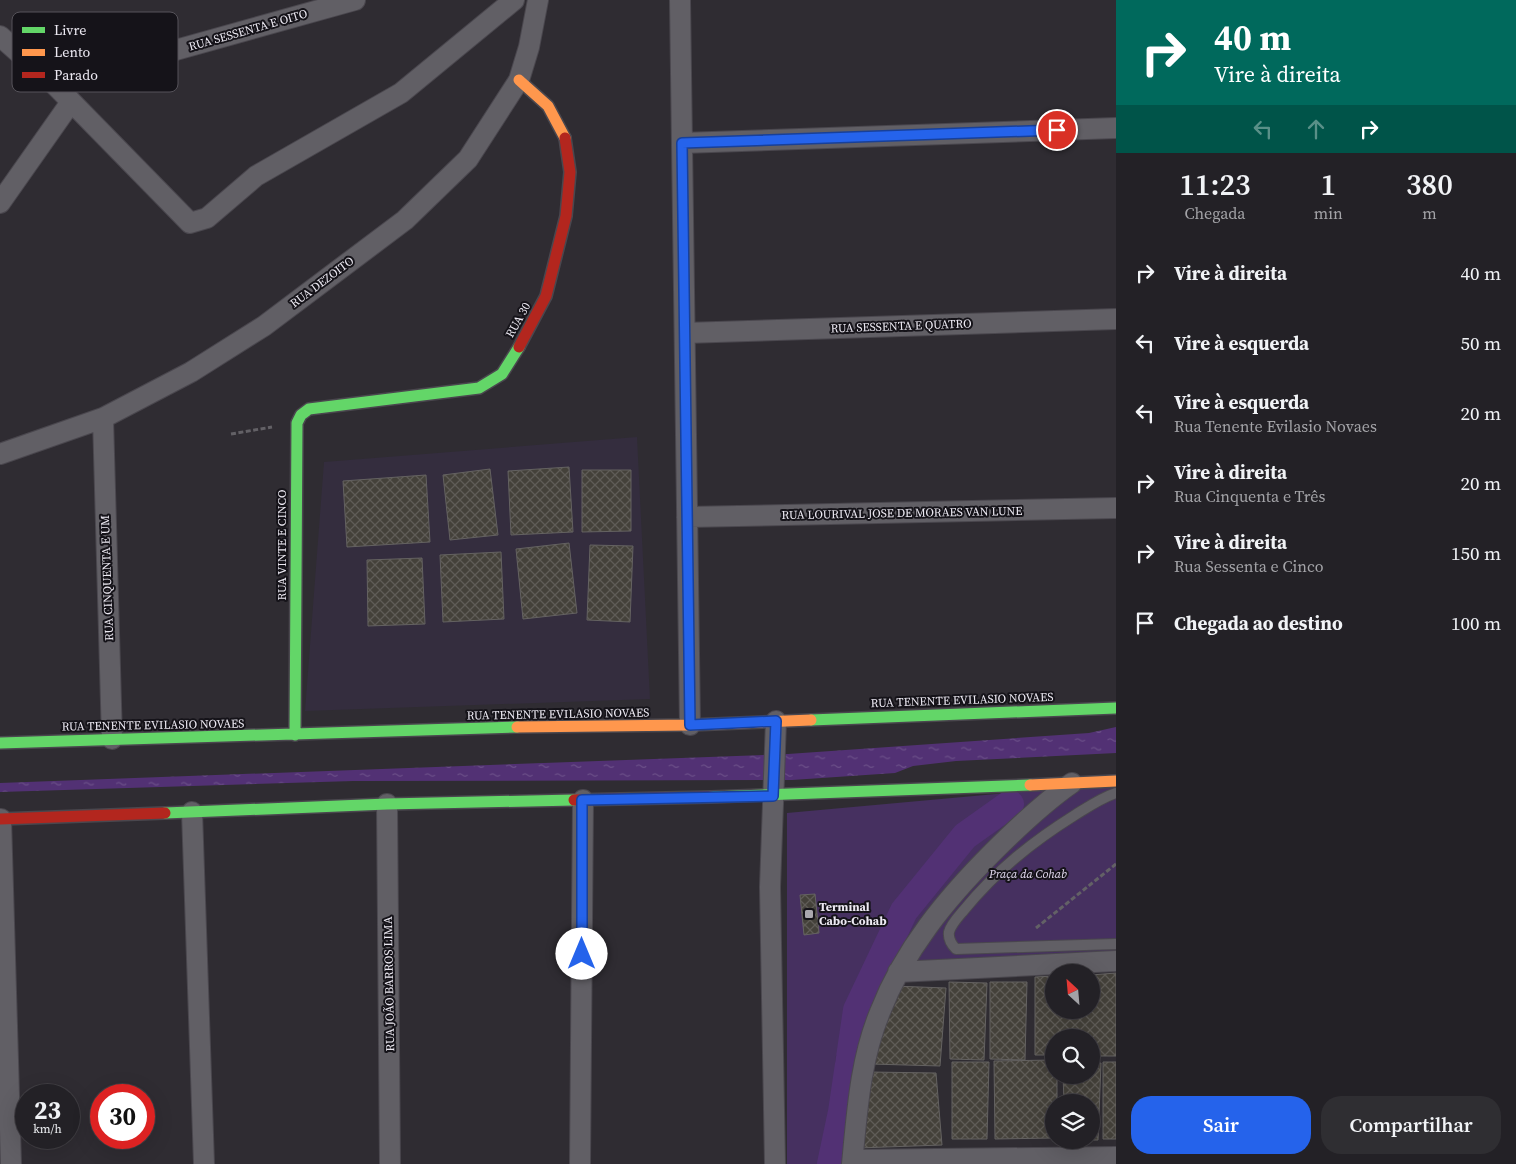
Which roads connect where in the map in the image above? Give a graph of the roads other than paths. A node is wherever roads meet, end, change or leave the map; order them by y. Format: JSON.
{"nodes":[{"id":1,"x":355,"y":0,"type":"edge"},
{"id":2,"x":514,"y":0,"type":"edge"},
{"id":3,"x":538,"y":0,"type":"edge"},
{"id":4,"x":680,"y":0,"type":"edge"},
{"id":5,"x":0,"y":36,"type":"edge"},
{"id":6,"x":12,"y":47,"type":"edge"},
{"id":7,"x":178,"y":49,"type":"edge"},
{"id":8,"x":519,"y":80,"type":"junction"},
{"id":9,"x":62,"y":92,"type":"edge"},
{"id":10,"x":71,"y":102,"type":"junction"},
{"id":11,"x":1116,"y":128,"type":"edge"},
{"id":12,"x":682,"y":143,"type":"junction"},
{"id":13,"x":0,"y":202,"type":"edge"},
{"id":14,"x":1116,"y":319,"type":"edge"},
{"id":15,"x":685,"y":333,"type":"junction"},
{"id":16,"x":103,"y":418,"type":"junction"},
{"id":17,"x":297,"y":422,"type":"joint"},
{"id":18,"x":0,"y":454,"type":"edge"},
{"id":19,"x":1116,"y":508,"type":"edge"},
{"id":20,"x":687,"y":517,"type":"junction"},
{"id":21,"x":1116,"y":708,"type":"edge"},
{"id":22,"x":776,"y":721,"type":"junction"},
{"id":23,"x":690,"y":725,"type":"junction"},
{"id":24,"x":295,"y":735,"type":"junction"},
{"id":25,"x":112,"y":739,"type":"junction"},
{"id":26,"x":0,"y":743,"type":"edge"},
{"id":27,"x":1116,"y":781,"type":"edge"},
{"id":28,"x":1072,"y":782,"type":"junction"},
{"id":29,"x":773,"y":790,"type":"junction"},
{"id":30,"x":1116,"y":793,"type":"edge"},
{"id":31,"x":582,"y":800,"type":"junction"},
{"id":32,"x":387,"y":804,"type":"junction"},
{"id":33,"x":192,"y":812,"type":"junction"},
{"id":34,"x":1,"y":819,"type":"edge"},
{"id":35,"x":1116,"y":944,"type":"edge"},
{"id":36,"x":1116,"y":961,"type":"edge"},
{"id":37,"x":898,"y":972,"type":"junction"},
{"id":38,"x":1116,"y":1157,"type":"edge"},
{"id":39,"x":853,"y":1162,"type":"edge"},
{"id":40,"x":11,"y":1164,"type":"edge"},
{"id":41,"x":204,"y":1164,"type":"edge"},
{"id":42,"x":390,"y":1164,"type":"edge"},
{"id":43,"x":580,"y":1164,"type":"edge"},
{"id":44,"x":774,"y":1164,"type":"edge"}],
"edges":[{"from":1,"to":7,"type":"street","name":"RUA SESSENTA E OITO"},
{"from":2,"to":10,"type":"street"},
{"from":3,"to":8,"type":"street","name":"RUA DEZOITO"},
{"from":4,"to":12,"type":"street"},
{"from":5,"to":6,"type":"street"},
{"from":8,"to":16,"type":"street","name":"RUA DEZOITO"},
{"from":8,"to":17,"type":"street","name":"RUA 30"},
{"from":9,"to":10,"type":"street"},
{"from":10,"to":13,"type":"street"},
{"from":11,"to":12,"type":"street"},
{"from":12,"to":15,"type":"street"},
{"from":14,"to":15,"type":"street","name":"RUA SESSENTA E QUATRO"},
{"from":15,"to":20,"type":"street"},
{"from":16,"to":18,"type":"street","name":"RUA DEZOITO"},
{"from":16,"to":25,"type":"street","name":"RUA CINQUENTA E UM"},
{"from":17,"to":24,"type":"street","name":"RUA VINTE E CINCO"},
{"from":19,"to":20,"type":"street","name":"RUA LOURIVAL JOSE DE MORAES VAN LUNE"},
{"from":20,"to":23,"type":"street"},
{"from":21,"to":22,"type":"street","name":"RUA TENENTE EVILASIO NOVAES"},
{"from":22,"to":23,"type":"street","name":"RUA TENENTE EVILASIO NOVAES"},
{"from":22,"to":29,"type":"street"},
{"from":23,"to":24,"type":"street","name":"RUA TENENTE EVILASIO NOVAES"},
{"from":24,"to":25,"type":"street","name":"RUA TENENTE EVILASIO NOVAES"},
{"from":25,"to":26,"type":"street","name":"RUA TENENTE EVILASIO NOVAES"},
{"from":27,"to":28,"type":"street"},
{"from":28,"to":29,"type":"street"},
{"from":28,"to":37,"type":"street"},
{"from":29,"to":31,"type":"street"},
{"from":29,"to":44,"type":"street"},
{"from":30,"to":35,"type":"lane"},
{"from":31,"to":32,"type":"street"},
{"from":31,"to":43,"type":"street"},
{"from":32,"to":33,"type":"street"},
{"from":32,"to":42,"type":"street","name":"RUA JOÃO BARROS LIMA"},
{"from":33,"to":34,"type":"street"},
{"from":33,"to":41,"type":"street"},
{"from":34,"to":40,"type":"street"},
{"from":36,"to":37,"type":"street"},
{"from":37,"to":39,"type":"street"},
{"from":38,"to":39,"type":"street"}]}
